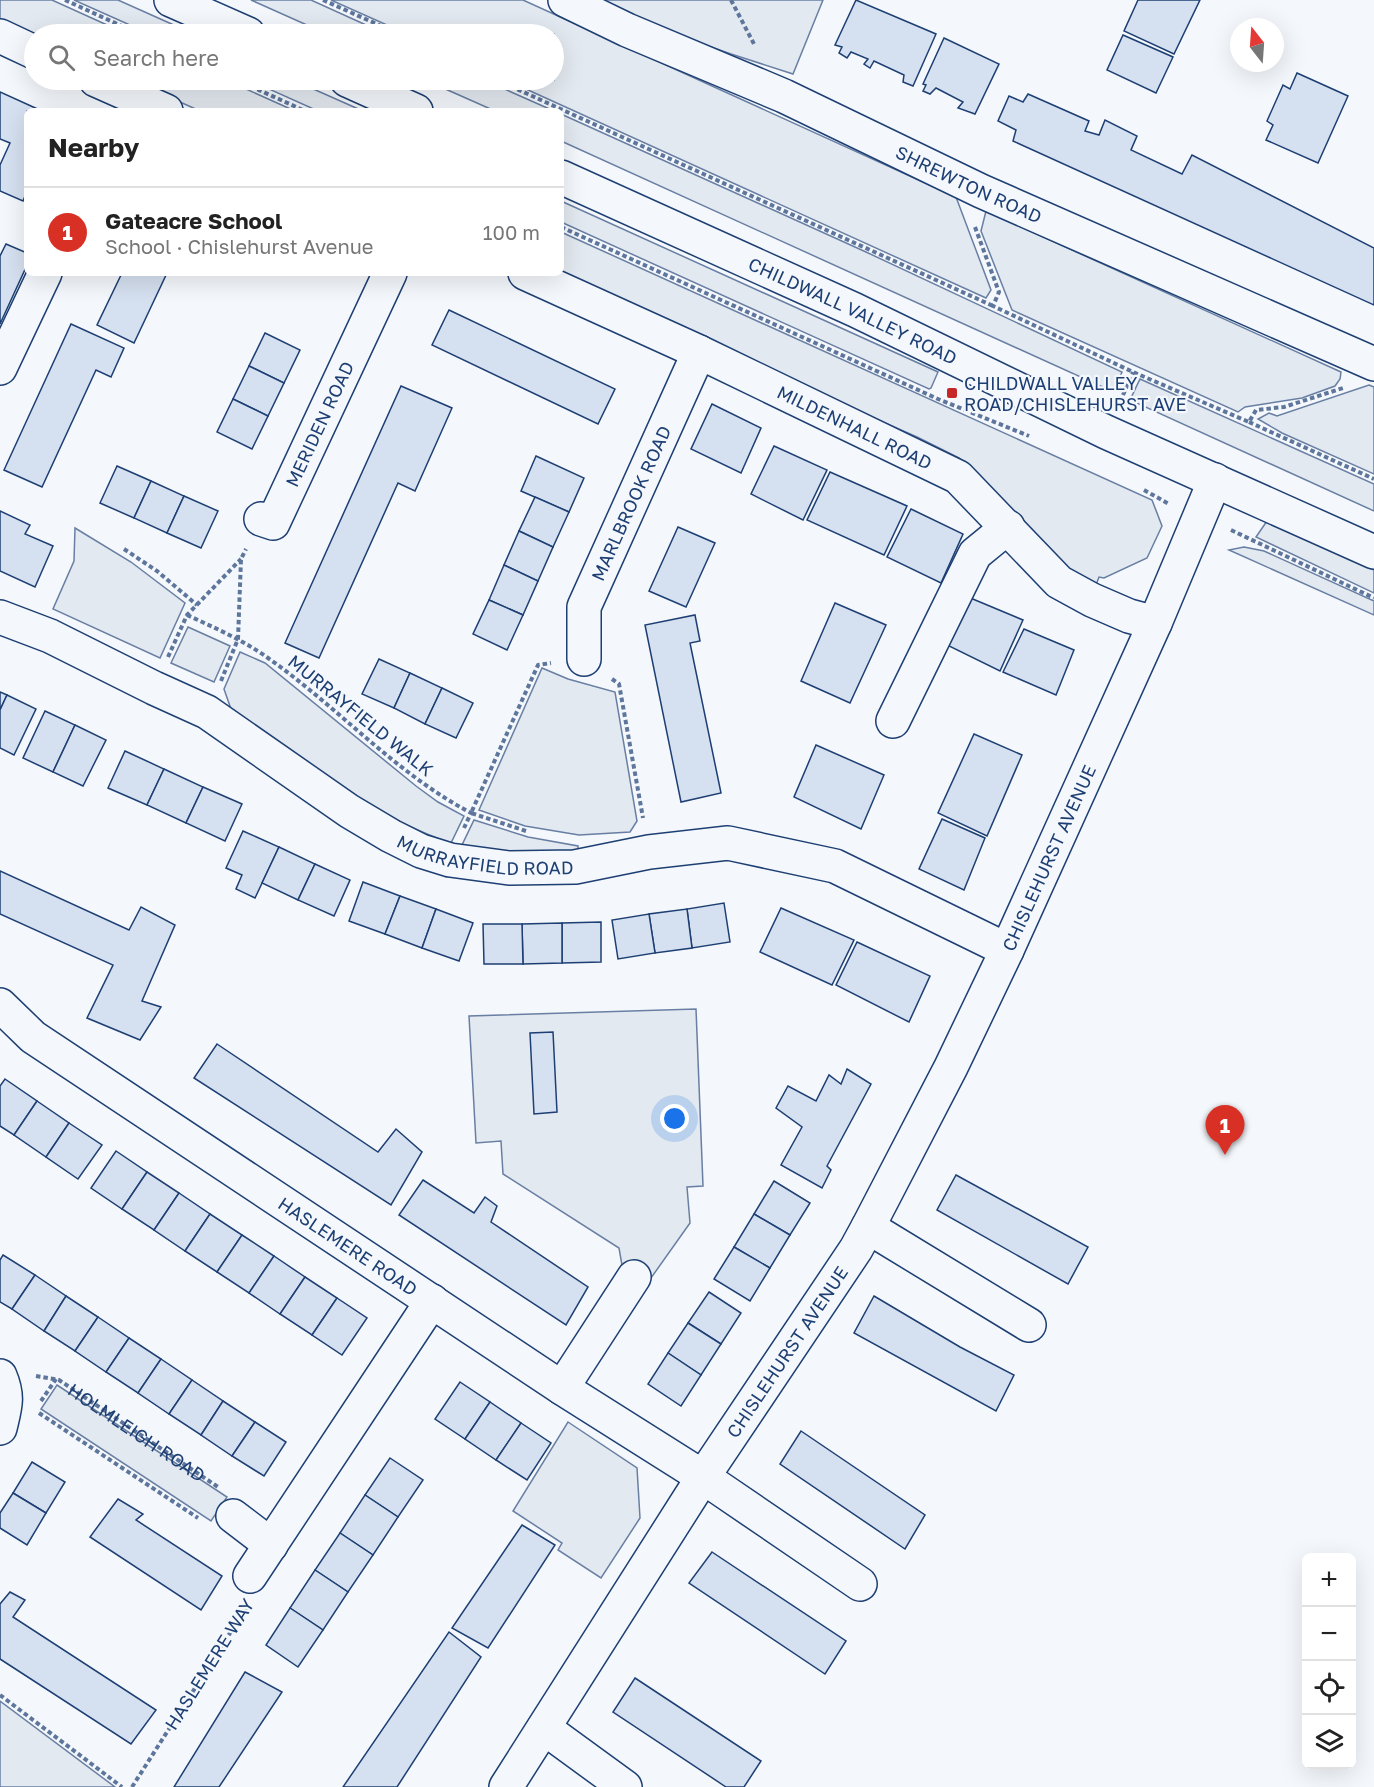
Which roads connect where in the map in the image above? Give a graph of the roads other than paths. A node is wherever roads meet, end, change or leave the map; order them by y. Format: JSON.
{"nodes":[{"id":1,"x":171,"y":0,"type":"edge"},
{"id":2,"x":565,"y":0,"type":"edge"},
{"id":3,"x":225,"y":24,"type":"edge"},
{"id":4,"x":0,"y":36,"type":"edge"},
{"id":5,"x":24,"y":47,"type":"edge"},
{"id":6,"x":109,"y":90,"type":"edge"},
{"id":7,"x":369,"y":90,"type":"edge"},
{"id":8,"x":125,"y":103,"type":"edge"},
{"id":9,"x":151,"y":108,"type":"edge"},
{"id":10,"x":409,"y":108,"type":"edge"},
{"id":11,"x":564,"y":178,"type":"edge"},
{"id":12,"x":44,"y":276,"type":"edge"},
{"id":13,"x":389,"y":276,"type":"edge"},
{"id":14,"x":532,"y":276,"type":"edge"},
{"id":15,"x":699,"y":352,"type":"junction"},
{"id":16,"x":1368,"y":361,"type":"edge"},
{"id":17,"x":0,"y":368,"type":"edge"},
{"id":18,"x":1215,"y":480,"type":"junction"},
{"id":19,"x":261,"y":519,"type":"road end"},
{"id":20,"x":1008,"y":527,"type":"junction"},
{"id":21,"x":1374,"y":552,"type":"edge"},
{"id":22,"x":0,"y":617,"type":"edge"},
{"id":23,"x":1155,"y":623,"type":"junction"},
{"id":24,"x":584,"y":659,"type":"road end"},
{"id":25,"x":893,"y":721,"type":"dead end"},
{"id":26,"x":1007,"y":950,"type":"junction"},
{"id":27,"x":0,"y":1005,"type":"edge"},
{"id":28,"x":868,"y":1227,"type":"junction"},
{"id":29,"x":634,"y":1277,"type":"dead end"},
{"id":30,"x":432,"y":1301,"type":"junction"},
{"id":31,"x":1029,"y":1325,"type":"dead end"},
{"id":32,"x":562,"y":1388,"type":"junction"},
{"id":33,"x":703,"y":1477,"type":"junction"},
{"id":34,"x":228,"y":1504,"type":"road end"},
{"id":35,"x":271,"y":1545,"type":"junction"},
{"id":36,"x":250,"y":1576,"type":"road end"},
{"id":37,"x":860,"y":1584,"type":"dead end"},
{"id":38,"x":544,"y":1728,"type":"junction"},
{"id":39,"x":506,"y":1787,"type":"edge"},
{"id":40,"x":625,"y":1787,"type":"edge"}],
"edges":[{"from":1,"to":3,"type":"street"},
{"from":2,"to":16,"type":"street","name":"SHREWTON ROAD"},
{"from":4,"to":5,"type":"street"},
{"from":6,"to":8,"type":"street"},
{"from":7,"to":10,"type":"street"},
{"from":8,"to":9,"type":"street"},
{"from":11,"to":18,"type":"street","name":"CHILDWALL VALLEY ROAD"},
{"from":12,"to":17,"type":"street"},
{"from":13,"to":19,"type":"street","name":"MERIDEN ROAD"},
{"from":14,"to":15,"type":"street","name":"MILDENHALL ROAD"},
{"from":15,"to":20,"type":"street","name":"MILDENHALL ROAD"},
{"from":15,"to":24,"type":"street","name":"MARLBROOK ROAD"},
{"from":18,"to":21,"type":"street","name":"CHILDWALL VALLEY ROAD"},
{"from":18,"to":23,"type":"street","name":"CHISLEHURST AVENUE"},
{"from":20,"to":23,"type":"street","name":"MILDENHALL ROAD"},
{"from":20,"to":25,"type":"street"},
{"from":22,"to":26,"type":"street","name":"MURRAYFIELD ROAD"},
{"from":23,"to":26,"type":"street","name":"CHISLEHURST AVENUE"},
{"from":26,"to":28,"type":"street","name":"CHISLEHURST AVENUE"},
{"from":27,"to":30,"type":"street","name":"HASLEMERE ROAD"},
{"from":28,"to":31,"type":"street"},
{"from":28,"to":33,"type":"street","name":"CHISLEHURST AVENUE"},
{"from":29,"to":32,"type":"street"},
{"from":30,"to":32,"type":"street","name":"HASLEMERE ROAD"},
{"from":30,"to":35,"type":"street","name":"HASLEMERE WAY"},
{"from":32,"to":33,"type":"street","name":"HASLEMERE ROAD"},
{"from":33,"to":37,"type":"street"},
{"from":33,"to":38,"type":"street","name":"CHISLEHURST AVENUE"},
{"from":34,"to":35,"type":"street"},
{"from":35,"to":36,"type":"street","name":"HASLEMERE WAY"},
{"from":38,"to":39,"type":"street","name":"CHISLEHURST AVENUE"},
{"from":38,"to":40,"type":"street"}]}
